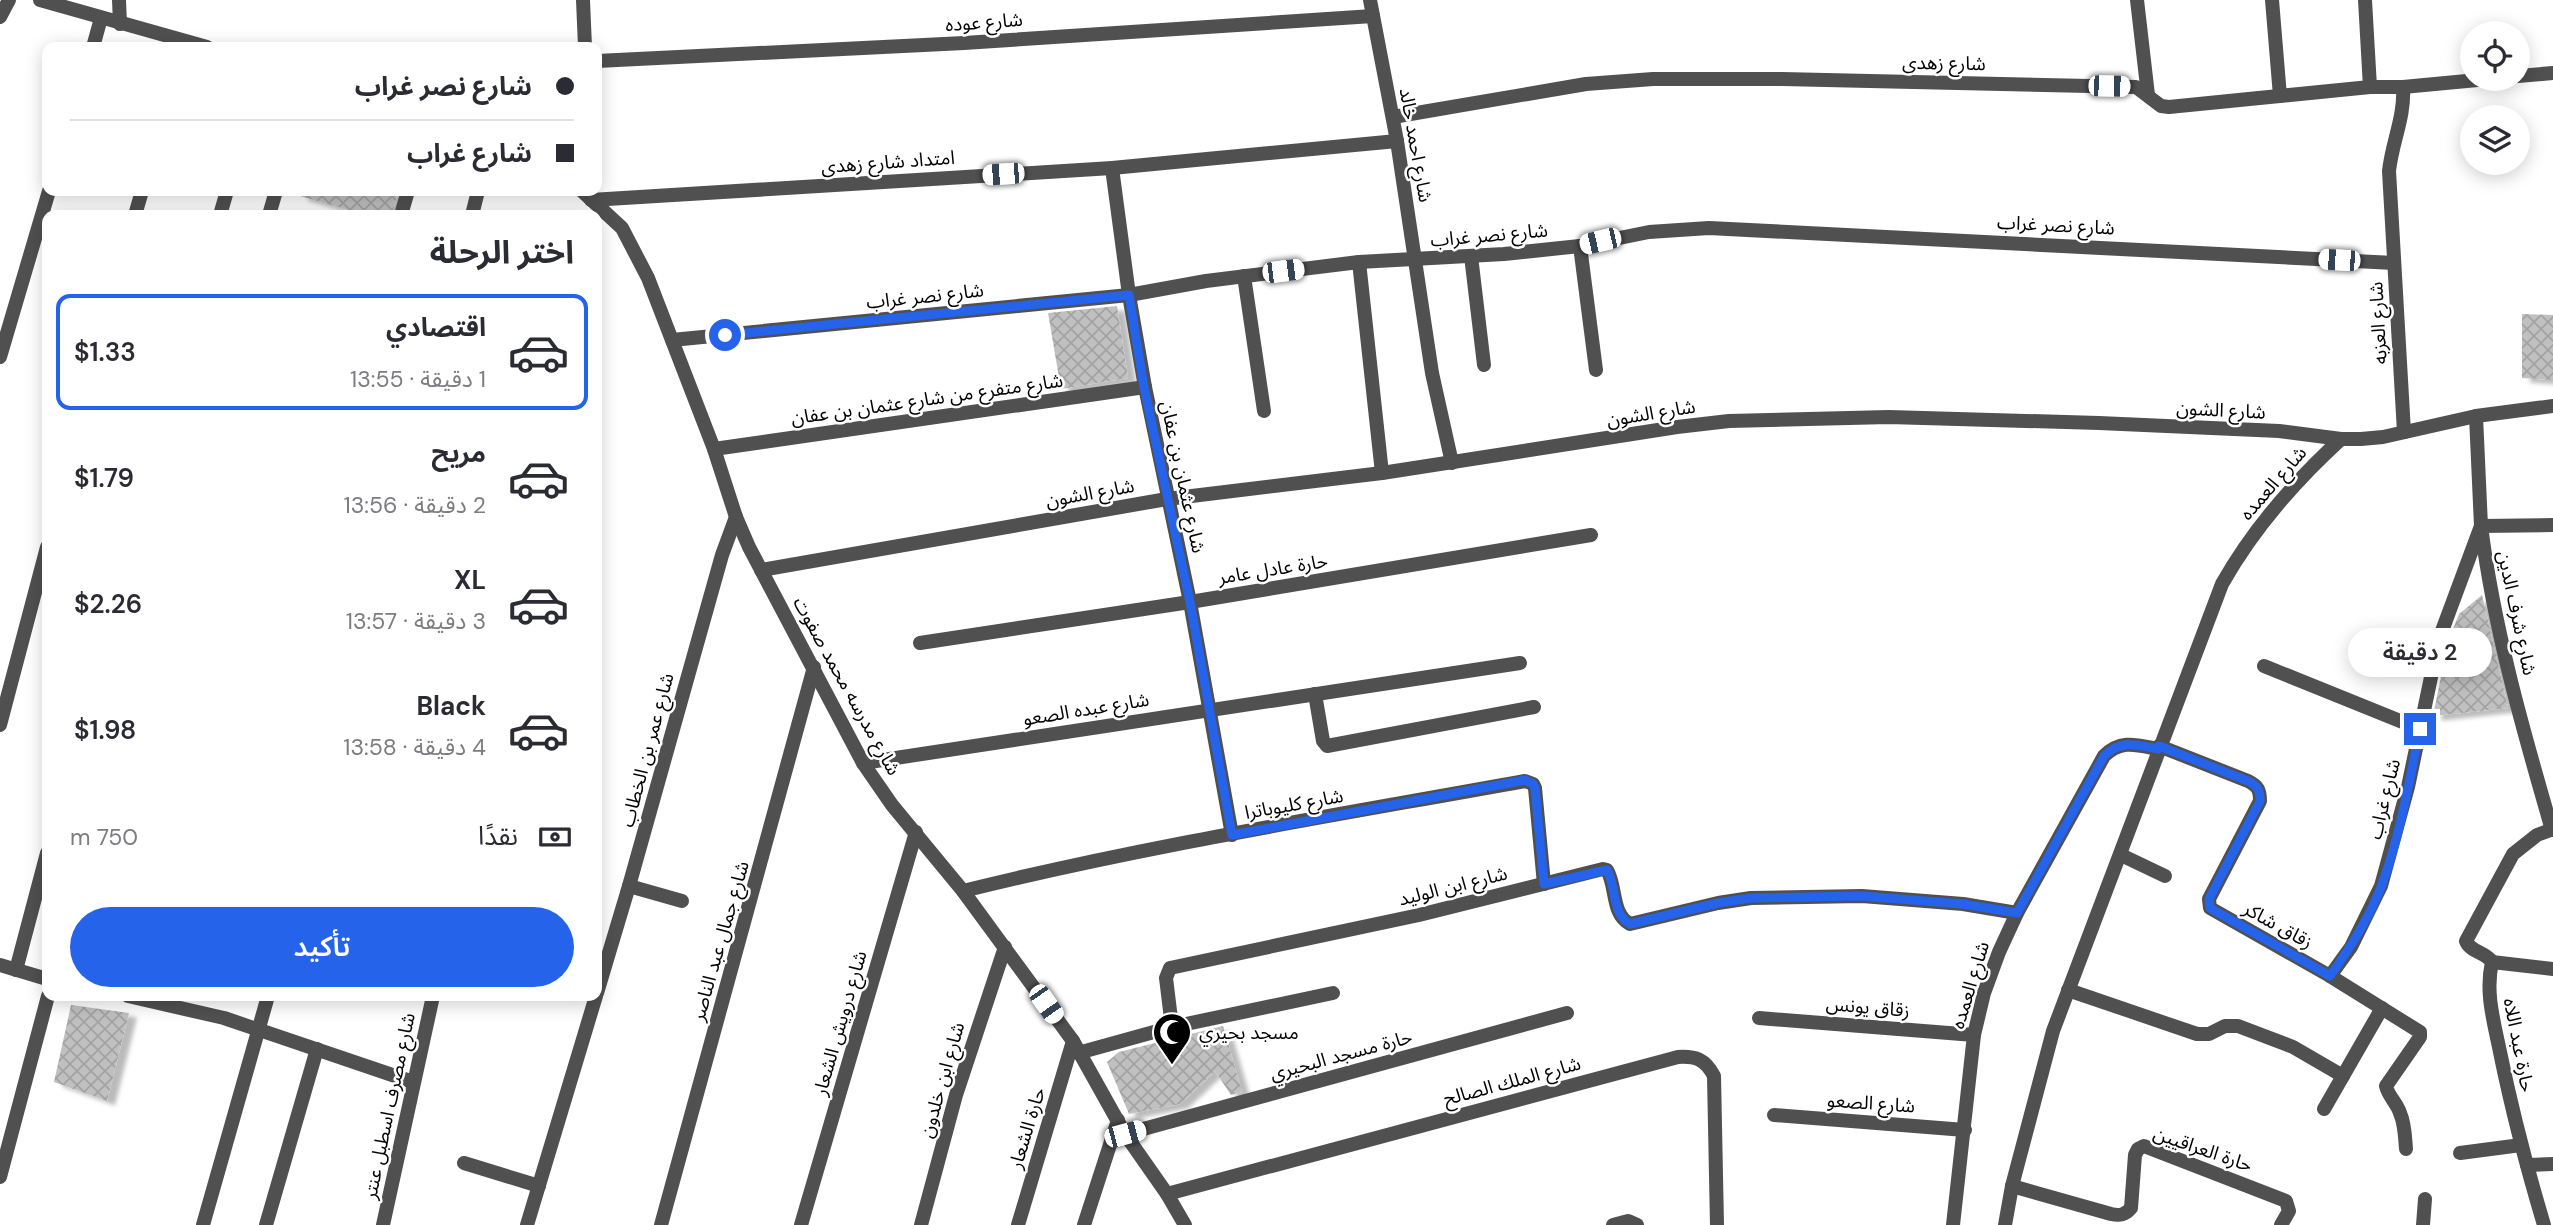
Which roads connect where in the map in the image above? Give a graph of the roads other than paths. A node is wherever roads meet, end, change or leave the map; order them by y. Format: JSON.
{"nodes":[{"id":1,"x":9,"y":0,"type":"edge"},
{"id":2,"x":40,"y":0,"type":"edge"},
{"id":3,"x":119,"y":0,"type":"edge"},
{"id":4,"x":583,"y":0,"type":"edge"},
{"id":5,"x":1370,"y":0,"type":"edge"},
{"id":6,"x":2137,"y":0,"type":"edge"},
{"id":7,"x":2272,"y":0,"type":"edge"},
{"id":8,"x":2365,"y":0,"type":"edge"},
{"id":9,"x":1373,"y":16,"type":"junction"},
{"id":10,"x":0,"y":17,"type":"edge"},
{"id":11,"x":101,"y":18,"type":"junction"},
{"id":12,"x":120,"y":24,"type":"junction"},
{"id":13,"x":94,"y":42,"type":"edge"},
{"id":14,"x":174,"y":42,"type":"edge"},
{"id":15,"x":585,"y":42,"type":"edge"},
{"id":16,"x":602,"y":61,"type":"edge"},
{"id":17,"x":2553,"y":73,"type":"edge"},
{"id":18,"x":2530,"y":75,"type":"edge"},
{"id":19,"x":2460,"y":82,"type":"edge"},
{"id":20,"x":2371,"y":87,"type":"junction"},
{"id":21,"x":2403,"y":87,"type":"junction"},
{"id":22,"x":2148,"y":95,"type":"junction"},
{"id":23,"x":2280,"y":96,"type":"junction"},
{"id":24,"x":1393,"y":117,"type":"junction"},
{"id":25,"x":1397,"y":141,"type":"junction"},
{"id":26,"x":1112,"y":168,"type":"junction"},
{"id":27,"x":602,"y":193,"type":"edge"},
{"id":28,"x":590,"y":196,"type":"edge"},
{"id":29,"x":42,"y":215,"type":"edge"},
{"id":30,"x":1580,"y":246,"type":"junction"},
{"id":31,"x":1471,"y":256,"type":"junction"},
{"id":32,"x":1416,"y":260,"type":"junction"},
{"id":33,"x":1359,"y":262,"type":"junction"},
{"id":34,"x":2394,"y":263,"type":"junction"},
{"id":35,"x":1244,"y":276,"type":"junction"},
{"id":36,"x":1129,"y":295,"type":"junction"},
{"id":37,"x":673,"y":340,"type":"junction"},
{"id":38,"x":0,"y":357,"type":"edge"},
{"id":39,"x":1484,"y":365,"type":"dead end"},
{"id":40,"x":1596,"y":370,"type":"dead end"},
{"id":41,"x":1144,"y":387,"type":"junction"},
{"id":42,"x":2553,"y":406,"type":"edge"},
{"id":43,"x":1264,"y":411,"type":"dead end"},
{"id":44,"x":2476,"y":416,"type":"junction"},
{"id":45,"x":2404,"y":432,"type":"junction"},
{"id":46,"x":2340,"y":439,"type":"junction"},
{"id":47,"x":714,"y":449,"type":"junction"},
{"id":48,"x":1452,"y":463,"type":"junction"},
{"id":49,"x":1382,"y":473,"type":"junction"},
{"id":50,"x":1167,"y":499,"type":"junction"},
{"id":51,"x":736,"y":517,"type":"junction"},
{"id":52,"x":2553,"y":525,"type":"edge"},
{"id":53,"x":2481,"y":526,"type":"junction"},
{"id":54,"x":1591,"y":535,"type":"dead end"},
{"id":55,"x":42,"y":566,"type":"edge"},
{"id":56,"x":761,"y":570,"type":"junction"},
{"id":57,"x":1190,"y":602,"type":"junction"},
{"id":58,"x":919,"y":643,"type":"dead end"},
{"id":59,"x":1520,"y":663,"type":"dead end"},
{"id":60,"x":2264,"y":666,"type":"dead end"},
{"id":61,"x":814,"y":667,"type":"junction"},
{"id":62,"x":1315,"y":694,"type":"junction"},
{"id":63,"x":1534,"y":707,"type":"dead end"},
{"id":64,"x":1209,"y":710,"type":"junction"},
{"id":65,"x":0,"y":725,"type":"edge"},
{"id":66,"x":2420,"y":729,"type":"junction"},
{"id":67,"x":2159,"y":748,"type":"junction"},
{"id":68,"x":863,"y":764,"type":"junction"},
{"id":69,"x":2547,"y":786,"type":"edge"},
{"id":70,"x":2553,"y":829,"type":"edge"},
{"id":71,"x":916,"y":832,"type":"junction"},
{"id":72,"x":1232,"y":835,"type":"junction"},
{"id":73,"x":2121,"y":855,"type":"junction"},
{"id":74,"x":42,"y":872,"type":"edge"},
{"id":75,"x":2165,"y":876,"type":"dead end"},
{"id":76,"x":1544,"y":884,"type":"junction"},
{"id":77,"x":629,"y":886,"type":"junction"},
{"id":78,"x":963,"y":891,"type":"junction"},
{"id":79,"x":682,"y":901,"type":"dead end"},
{"id":80,"x":2017,"y":913,"type":"junction"},
{"id":81,"x":1005,"y":947,"type":"junction"},
{"id":82,"x":2492,"y":962,"type":"junction"},
{"id":83,"x":0,"y":965,"type":"edge"},
{"id":84,"x":2553,"y":969,"type":"edge"},
{"id":85,"x":16,"y":970,"type":"junction"},
{"id":86,"x":602,"y":974,"type":"edge"},
{"id":87,"x":2330,"y":976,"type":"junction"},
{"id":88,"x":42,"y":978,"type":"edge"},
{"id":89,"x":2068,"y":990,"type":"junction"},
{"id":90,"x":1333,"y":993,"type":"dead end"},
{"id":91,"x":47,"y":1001,"type":"edge"},
{"id":92,"x":148,"y":1001,"type":"edge"},
{"id":93,"x":192,"y":1001,"type":"edge"},
{"id":94,"x":267,"y":1001,"type":"edge"},
{"id":95,"x":432,"y":1001,"type":"edge"},
{"id":96,"x":594,"y":1001,"type":"edge"},
{"id":97,"x":2382,"y":1008,"type":"junction"},
{"id":98,"x":189,"y":1011,"type":"junction"},
{"id":99,"x":1567,"y":1013,"type":"dead end"},
{"id":100,"x":1759,"y":1018,"type":"dead end"},
{"id":101,"x":1172,"y":1027,"type":"junction"},
{"id":102,"x":259,"y":1029,"type":"junction"},
{"id":103,"x":1973,"y":1035,"type":"junction"},
{"id":104,"x":1076,"y":1047,"type":"junction"},
{"id":105,"x":317,"y":1049,"type":"junction"},
{"id":106,"x":2343,"y":1076,"type":"junction"},
{"id":107,"x":413,"y":1082,"type":"junction"},
{"id":108,"x":2324,"y":1109,"type":"dead end"},
{"id":109,"x":1774,"y":1115,"type":"dead end"},
{"id":110,"x":1118,"y":1120,"type":"junction"},
{"id":111,"x":1965,"y":1130,"type":"junction"},
{"id":112,"x":1125,"y":1134,"type":"junction"},
{"id":113,"x":2521,"y":1145,"type":"junction"},
{"id":114,"x":2406,"y":1149,"type":"dead end"},
{"id":115,"x":2460,"y":1153,"type":"dead end"},
{"id":116,"x":464,"y":1163,"type":"dead end"},
{"id":117,"x":2553,"y":1164,"type":"edge"},
{"id":118,"x":2526,"y":1165,"type":"junction"},
{"id":119,"x":0,"y":1177,"type":"edge"},
{"id":120,"x":539,"y":1186,"type":"junction"},
{"id":121,"x":2012,"y":1186,"type":"junction"},
{"id":122,"x":1167,"y":1194,"type":"junction"},
{"id":123,"x":2425,"y":1199,"type":"dead end"},
{"id":124,"x":1183,"y":1223,"type":"edge"},
{"id":125,"x":202,"y":1225,"type":"edge"},
{"id":126,"x":266,"y":1225,"type":"edge"},
{"id":127,"x":383,"y":1225,"type":"edge"},
{"id":128,"x":527,"y":1225,"type":"edge"},
{"id":129,"x":661,"y":1225,"type":"edge"},
{"id":130,"x":801,"y":1225,"type":"edge"},
{"id":131,"x":921,"y":1225,"type":"edge"},
{"id":132,"x":1018,"y":1225,"type":"edge"},
{"id":133,"x":1084,"y":1225,"type":"edge"},
{"id":134,"x":1613,"y":1225,"type":"edge"},
{"id":135,"x":1637,"y":1225,"type":"edge"},
{"id":136,"x":1717,"y":1225,"type":"edge"},
{"id":137,"x":1953,"y":1225,"type":"edge"},
{"id":138,"x":2005,"y":1225,"type":"edge"},
{"id":139,"x":2281,"y":1225,"type":"edge"},
{"id":140,"x":2423,"y":1225,"type":"edge"},
{"id":141,"x":2544,"y":1225,"type":"edge"}],
"edges":[{"from":1,"to":10,"type":"street"},
{"from":2,"to":11,"type":"street"},
{"from":3,"to":12,"type":"street"},
{"from":4,"to":15,"type":"street"},
{"from":5,"to":9,"type":"street","name":"شارع احمد خالد"},
{"from":6,"to":22,"type":"street"},
{"from":7,"to":23,"type":"street"},
{"from":8,"to":20,"type":"street"},
{"from":9,"to":16,"type":"street","name":"شارع عوده"},
{"from":9,"to":24,"type":"street","name":"شارع احمد خالد"},
{"from":11,"to":12,"type":"street"},
{"from":11,"to":13,"type":"street"},
{"from":12,"to":14,"type":"street"},
{"from":17,"to":18,"type":"street"},
{"from":19,"to":21,"type":"street","name":"شارع زهدى"},
{"from":20,"to":21,"type":"street","name":"شارع زهدى"},
{"from":20,"to":23,"type":"street","name":"شارع زهدى"},
{"from":21,"to":34,"type":"street","name":"شارع العزبه"},
{"from":22,"to":23,"type":"street","name":"شارع زهدى"},
{"from":22,"to":24,"type":"street","name":"شارع زهدى"},
{"from":24,"to":25,"type":"street","name":"شارع احمد خالد"},
{"from":25,"to":26,"type":"street","name":"امتداد شارع زهدى"},
{"from":25,"to":32,"type":"street","name":"شارع احمد خالد"},
{"from":26,"to":27,"type":"street","name":"امتداد شارع زهدى"},
{"from":26,"to":36,"type":"street","name":"شارع عثمان بن عفان"},
{"from":28,"to":37,"type":"street","name":"شارع مدرسه محمد صفوت"},
{"from":29,"to":38,"type":"street"},
{"from":30,"to":31,"type":"street","name":"شارع نصر غراب"},
{"from":30,"to":34,"type":"street","name":"شارع نصر غراب"},
{"from":30,"to":40,"type":"street"},
{"from":31,"to":32,"type":"street","name":"شارع نصر غراب"},
{"from":31,"to":39,"type":"street"},
{"from":32,"to":33,"type":"street","name":"شارع نصر غراب"},
{"from":32,"to":48,"type":"street","name":"شارع احمد خالد"},
{"from":33,"to":35,"type":"street","name":"شارع نصر غراب"},
{"from":33,"to":49,"type":"street"},
{"from":34,"to":45,"type":"street","name":"شارع العزبه"},
{"from":35,"to":36,"type":"street","name":"شارع نصر غراب"},
{"from":35,"to":43,"type":"street"},
{"from":36,"to":37,"type":"street","name":"شارع نصر غراب"},
{"from":36,"to":41,"type":"street","name":"شارع عثمان بن عفان"},
{"from":37,"to":47,"type":"street","name":"شارع مدرسه محمد صفوت"},
{"from":41,"to":47,"type":"street","name":"شارع متفرع من شارع عثمان بن عفان"},
{"from":41,"to":50,"type":"street","name":"شارع عثمان بن عفان"},
{"from":42,"to":44,"type":"street","name":"شارع الشون"},
{"from":44,"to":45,"type":"street","name":"شارع الشون"},
{"from":44,"to":53,"type":"street","name":"شارع غراب"},
{"from":45,"to":46,"type":"street","name":"شارع الشون"},
{"from":46,"to":48,"type":"street","name":"شارع الشون"},
{"from":46,"to":67,"type":"street","name":"شارع العمده"},
{"from":47,"to":51,"type":"street","name":"شارع مدرسه محمد صفوت"},
{"from":48,"to":49,"type":"street","name":"شارع الشون"},
{"from":49,"to":50,"type":"street","name":"شارع الشون"},
{"from":50,"to":56,"type":"street","name":"شارع الشون"},
{"from":50,"to":57,"type":"street","name":"شارع عثمان بن عفان"},
{"from":51,"to":56,"type":"street","name":"شارع مدرسه محمد صفوت"},
{"from":51,"to":77,"type":"street","name":"شارع عمر بن الخطاب"},
{"from":52,"to":53,"type":"street"},
{"from":53,"to":66,"type":"street","name":"شارع غراب"},
{"from":53,"to":69,"type":"street","name":"شارع شرف الدين"},
{"from":54,"to":57,"type":"street","name":"حارة عادل عامر"},
{"from":55,"to":65,"type":"street"},
{"from":56,"to":61,"type":"street","name":"شارع مدرسه محمد صفوت"},
{"from":57,"to":58,"type":"street","name":"حارة عادل عامر"},
{"from":57,"to":64,"type":"street","name":"شارع عثمان بن عفان"},
{"from":59,"to":62,"type":"street","name":"شارع عبده الصعو"},
{"from":60,"to":66,"type":"street"},
{"from":61,"to":68,"type":"street","name":"شارع مدرسه محمد صفوت"},
{"from":61,"to":129,"type":"street","name":"شارع جمال عبد الناصر"},
{"from":62,"to":63,"type":"street"},
{"from":62,"to":64,"type":"street","name":"شارع عبده الصعو"},
{"from":64,"to":68,"type":"street","name":"شارع عبده الصعو"},
{"from":64,"to":72,"type":"street","name":"شارع عثمان بن عفان"},
{"from":66,"to":87,"type":"street","name":"شارع غراب"},
{"from":67,"to":73,"type":"street","name":"شارع العمده"},
{"from":67,"to":80,"type":"street","name":"شارع العمده"},
{"from":67,"to":87,"type":"street","name":"زقاق شاكر"},
{"from":68,"to":71,"type":"street","name":"شارع مدرسه محمد صفوت"},
{"from":69,"to":70,"type":"street","name":"شارع شرف الدين"},
{"from":70,"to":82,"type":"street"},
{"from":71,"to":78,"type":"street","name":"شارع مدرسه محمد صفوت"},
{"from":71,"to":130,"type":"street","name":"شارع درويش الشعار"},
{"from":72,"to":76,"type":"street","name":"شارع كليوباترا"},
{"from":72,"to":78,"type":"street","name":"شارع كليوباترا"},
{"from":73,"to":75,"type":"street"},
{"from":73,"to":89,"type":"street","name":"شارع العمده"},
{"from":74,"to":85,"type":"street"},
{"from":76,"to":80,"type":"street","name":"شارع ابن الوليد"},
{"from":76,"to":101,"type":"street","name":"شارع ابن الوليد"},
{"from":77,"to":79,"type":"street"},
{"from":77,"to":86,"type":"street","name":"شارع عمر بن الخطاب"},
{"from":78,"to":81,"type":"street","name":"شارع مدرسه محمد صفوت"},
{"from":80,"to":103,"type":"street","name":"شارع العمده"},
{"from":81,"to":104,"type":"street","name":"شارع مدرسه محمد صفوت"},
{"from":81,"to":131,"type":"street","name":"شارع ابن خلدون"},
{"from":82,"to":84,"type":"street"},
{"from":82,"to":113,"type":"street","name":"حارة عبد اللاه"},
{"from":83,"to":85,"type":"street"},
{"from":85,"to":88,"type":"street"},
{"from":87,"to":97,"type":"street","name":"زقاق شاكر"},
{"from":89,"to":106,"type":"street"},
{"from":89,"to":121,"type":"street","name":"شارع العمده"},
{"from":90,"to":101,"type":"street"},
{"from":91,"to":119,"type":"street"},
{"from":92,"to":98,"type":"street"},
{"from":93,"to":98,"type":"street"},
{"from":94,"to":102,"type":"street"},
{"from":95,"to":107,"type":"street","name":"شارع مصرف اسطبل عنتر"},
{"from":96,"to":120,"type":"street","name":"شارع عمر بن الخطاب"},
{"from":97,"to":106,"type":"street"},
{"from":97,"to":114,"type":"street","name":"زقاق شاكر"},
{"from":98,"to":102,"type":"street"},
{"from":99,"to":112,"type":"street","name":"حارة مسجد البحيري"},
{"from":100,"to":103,"type":"street","name":"زقاق يونس"},
{"from":101,"to":104,"type":"street"},
{"from":102,"to":105,"type":"street"},
{"from":102,"to":125,"type":"street"},
{"from":103,"to":111,"type":"street","name":"شارع العمده"},
{"from":104,"to":110,"type":"street","name":"شارع مدرسه محمد صفوت"},
{"from":104,"to":132,"type":"street","name":"حارة الشعار"},
{"from":105,"to":107,"type":"street"},
{"from":105,"to":126,"type":"street"},
{"from":106,"to":108,"type":"street"},
{"from":107,"to":127,"type":"street","name":"شارع مصرف اسطبل عنتر"},
{"from":109,"to":111,"type":"street","name":"شارع الصعو"},
{"from":110,"to":112,"type":"street","name":"شارع مدرسه محمد صفوت"},
{"from":110,"to":133,"type":"street"},
{"from":111,"to":137,"type":"street","name":"شارع العمده"},
{"from":112,"to":122,"type":"street","name":"شارع مدرسه محمد صفوت"},
{"from":113,"to":115,"type":"street"},
{"from":113,"to":118,"type":"street","name":"حارة عبد اللاه"},
{"from":116,"to":120,"type":"street"},
{"from":117,"to":118,"type":"street"},
{"from":118,"to":141,"type":"street","name":"حارة عبد اللاه"},
{"from":120,"to":128,"type":"street","name":"شارع عمر بن الخطاب"},
{"from":121,"to":138,"type":"street","name":"شارع العمده"},
{"from":121,"to":139,"type":"street","name":"حارة العراقيين"},
{"from":122,"to":124,"type":"street","name":"شارع مدرسه محمد صفوت"},
{"from":122,"to":136,"type":"street","name":"شارع الملك الصالح"},
{"from":123,"to":140,"type":"street"},
{"from":134,"to":135,"type":"street"}]}
